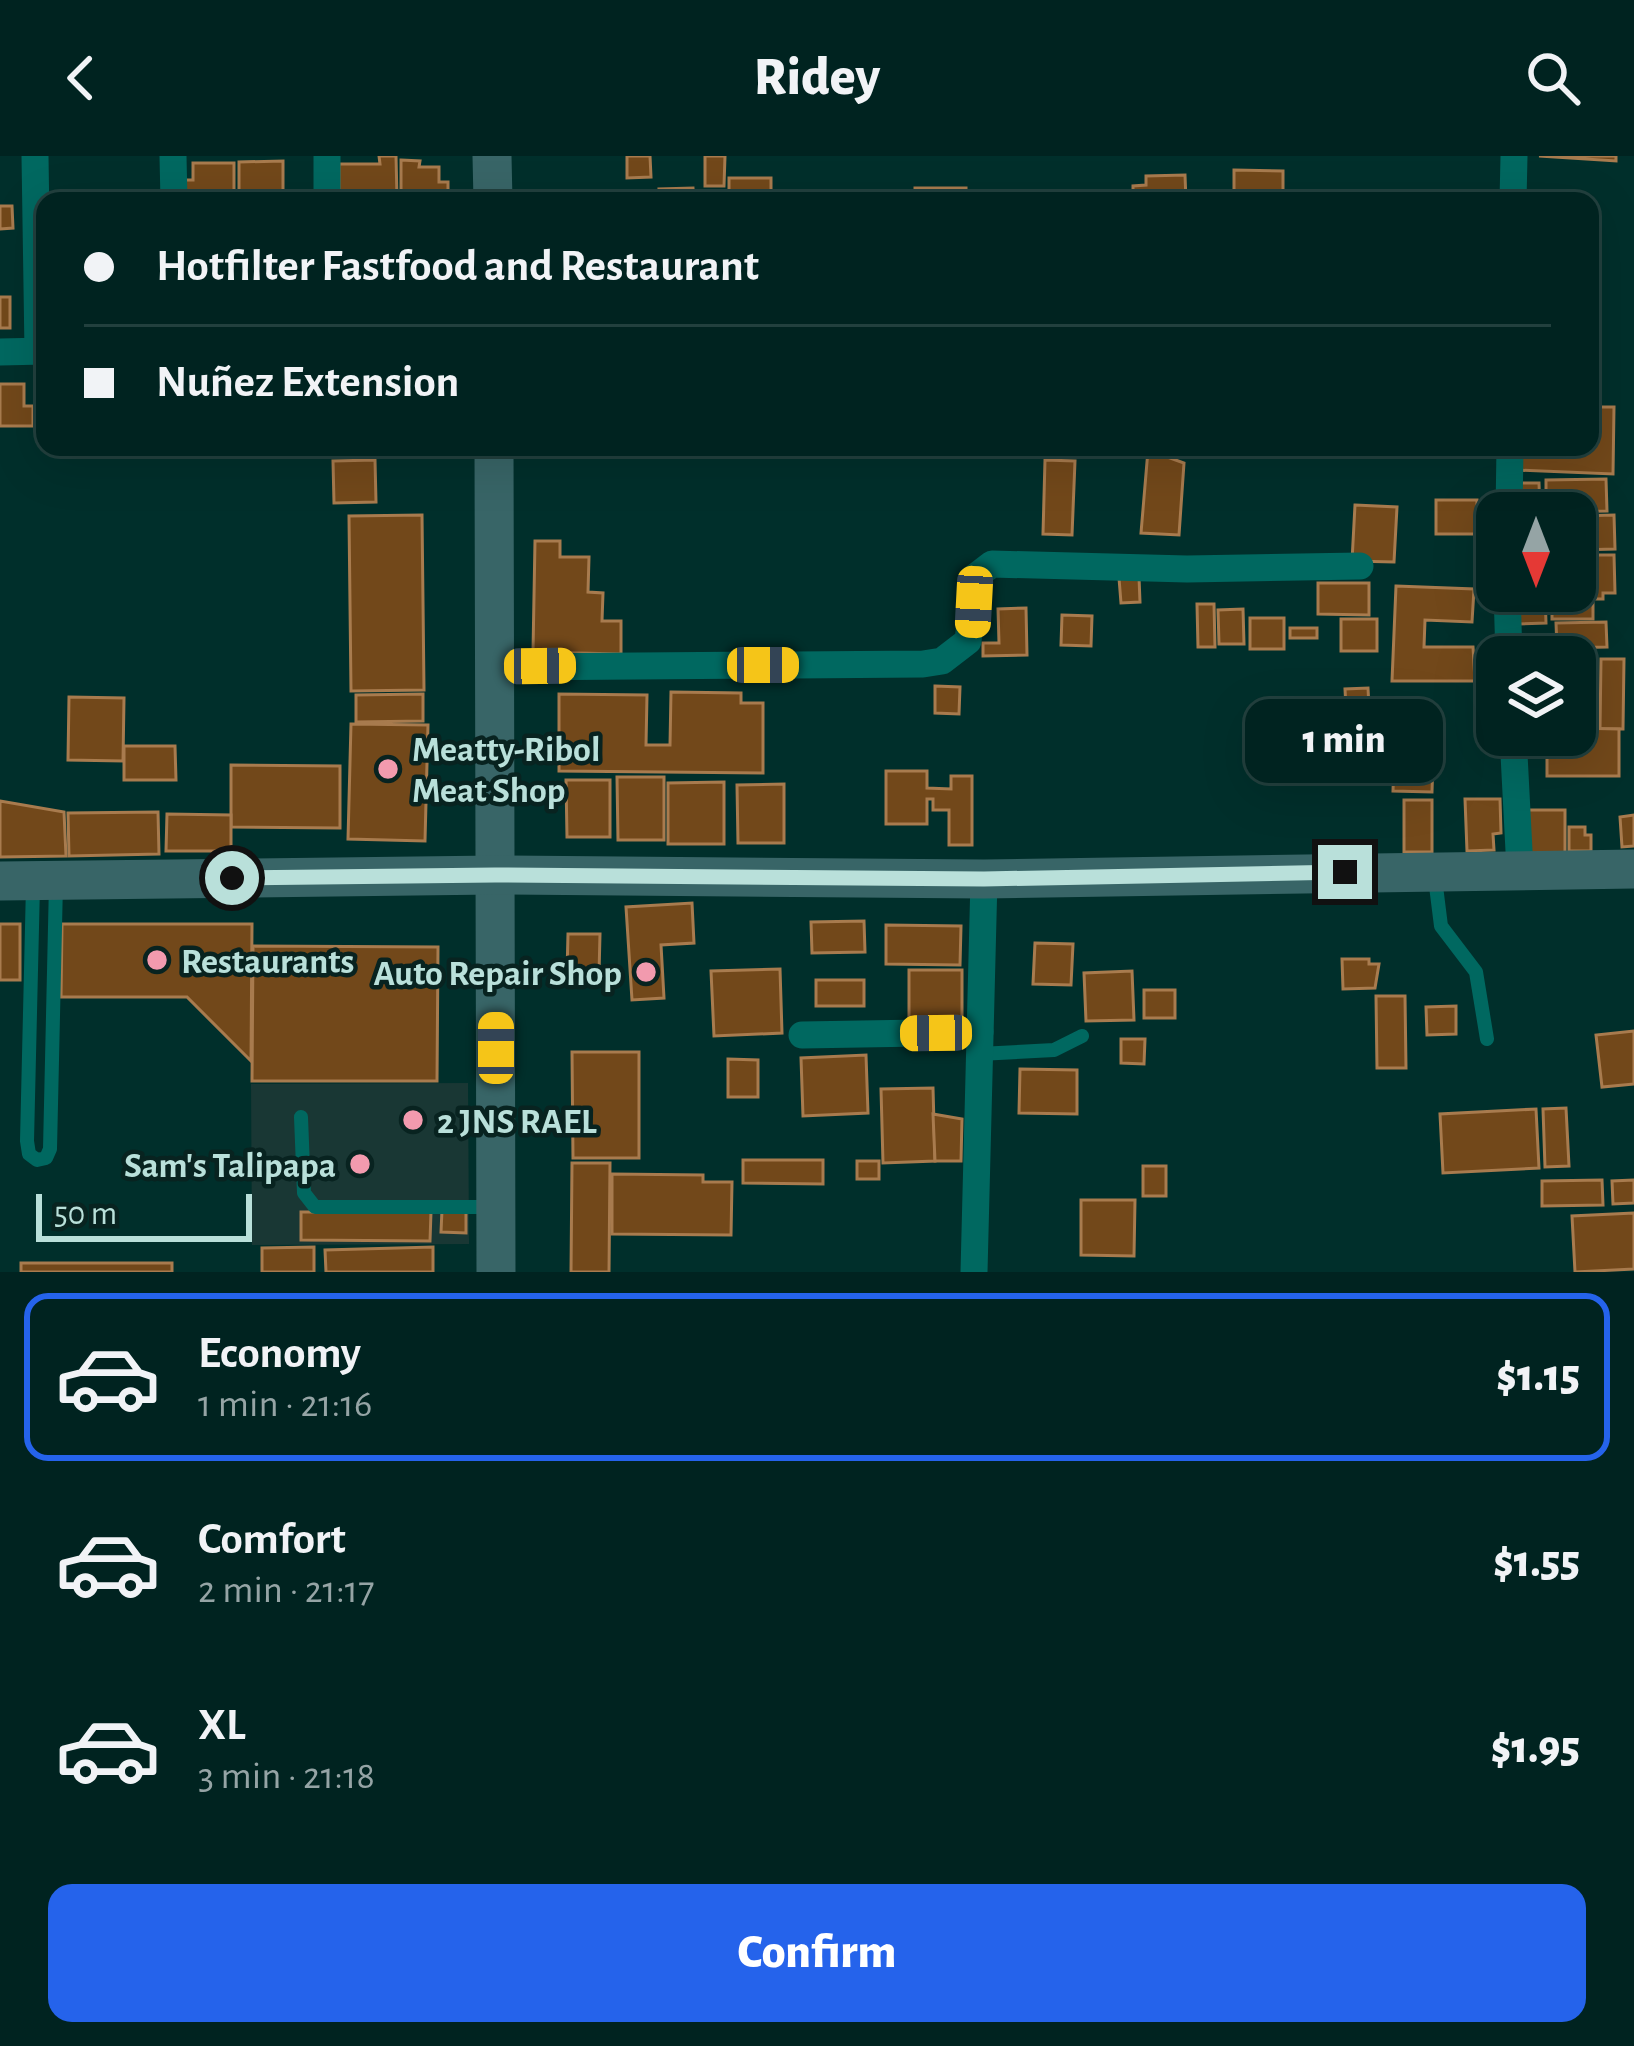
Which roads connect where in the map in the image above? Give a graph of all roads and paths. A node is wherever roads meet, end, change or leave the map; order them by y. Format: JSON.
{"nodes":[{"id":1,"x":34,"y":156,"type":"edge"},
{"id":2,"x":173,"y":156,"type":"edge"},
{"id":3,"x":327,"y":156,"type":"edge"},
{"id":4,"x":493,"y":156,"type":"edge"},
{"id":5,"x":1514,"y":156,"type":"edge"},
{"id":6,"x":174,"y":192,"type":"edge"},
{"id":7,"x":327,"y":192,"type":"edge"},
{"id":8,"x":493,"y":192,"type":"edge"},
{"id":9,"x":1514,"y":192,"type":"edge"},
{"id":10,"x":36,"y":205,"type":"edge"},
{"id":11,"x":36,"y":351,"type":"edge"},
{"id":12,"x":0,"y":352,"type":"edge"},
{"id":13,"x":494,"y":456,"type":"edge"},
{"id":14,"x":1510,"y":456,"type":"edge"},
{"id":15,"x":1509,"y":492,"type":"edge"},
{"id":16,"x":1360,"y":566,"type":"dead end"},
{"id":17,"x":494,"y":667,"type":"junction"},
{"id":18,"x":1515,"y":756,"type":"edge"},
{"id":19,"x":1634,"y":869,"type":"edge"},
{"id":20,"x":1520,"y":870,"type":"junction"},
{"id":21,"x":1435,"y":871,"type":"junction"},
{"id":22,"x":495,"y":875,"type":"junction"},
{"id":23,"x":984,"y":879,"type":"junction"},
{"id":24,"x":30,"y":880,"type":"edge"},
{"id":25,"x":802,"y":1035,"type":"dead end"},
{"id":26,"x":1082,"y":1036,"type":"dead end"},
{"id":27,"x":1487,"y":1039,"type":"dead end"},
{"id":28,"x":979,"y":1043,"type":"junction"},
{"id":29,"x":301,"y":1117,"type":"dead end"},
{"id":30,"x":496,"y":1207,"type":"junction"},
{"id":31,"x":496,"y":1272,"type":"edge"},
{"id":32,"x":974,"y":1272,"type":"edge"}],
"edges":[{"from":1,"to":10,"type":"street"},
{"from":2,"to":6,"type":"street"},
{"from":3,"to":7,"type":"street"},
{"from":4,"to":8,"type":"street"},
{"from":5,"to":9,"type":"street"},
{"from":11,"to":12,"type":"street"},
{"from":13,"to":17,"type":"street"},
{"from":14,"to":15,"type":"street"},
{"from":16,"to":17,"type":"street"},
{"from":17,"to":22,"type":"street"},
{"from":18,"to":20,"type":"street"},
{"from":19,"to":20,"type":"street"},
{"from":20,"to":21,"type":"street"},
{"from":21,"to":23,"type":"street"},
{"from":21,"to":27,"type":"lane"},
{"from":22,"to":23,"type":"street"},
{"from":22,"to":24,"type":"street"},
{"from":22,"to":30,"type":"street"},
{"from":23,"to":28,"type":"street"},
{"from":24,"to":24,"type":"lane"},
{"from":25,"to":28,"type":"street"},
{"from":26,"to":28,"type":"lane"},
{"from":28,"to":32,"type":"street"},
{"from":29,"to":30,"type":"lane"},
{"from":30,"to":31,"type":"street"}]}
